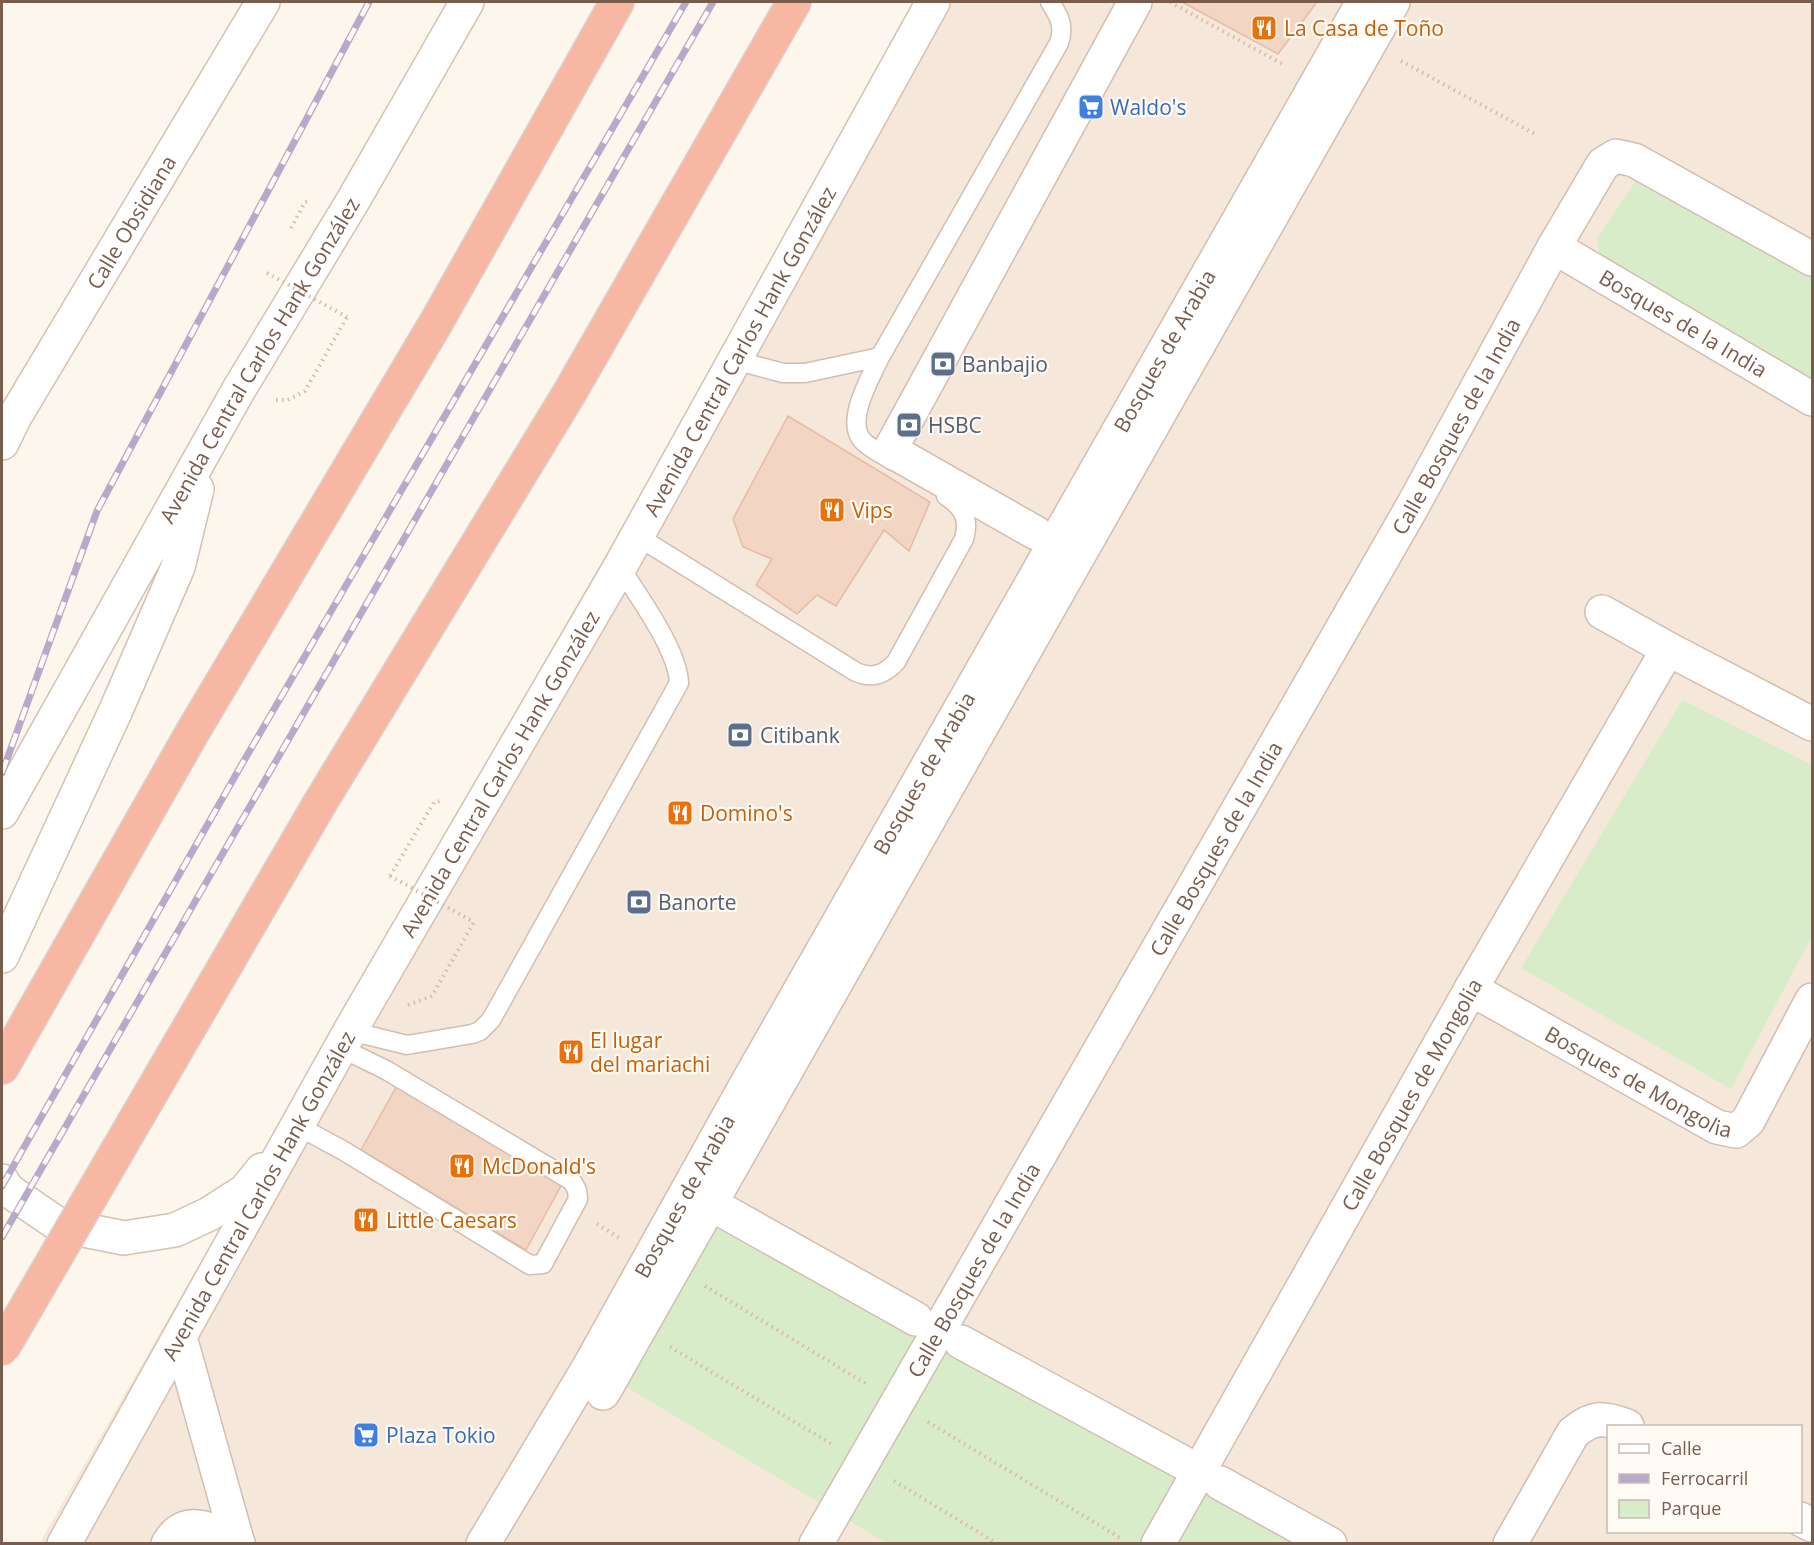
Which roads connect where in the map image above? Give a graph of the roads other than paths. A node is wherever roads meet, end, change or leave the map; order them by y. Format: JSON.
{"nodes":[{"id":1,"x":262,"y":2,"type":"edge"},
{"id":2,"x":467,"y":2,"type":"edge"},
{"id":3,"x":617,"y":2,"type":"edge"},
{"id":4,"x":794,"y":2,"type":"edge"},
{"id":5,"x":933,"y":2,"type":"edge"},
{"id":6,"x":1050,"y":2,"type":"edge"},
{"id":7,"x":1135,"y":2,"type":"edge"},
{"id":8,"x":1363,"y":2,"type":"edge"},
{"id":9,"x":1393,"y":2,"type":"edge"},
{"id":10,"x":1554,"y":247,"type":"junction"},
{"id":11,"x":1812,"y":259,"type":"edge"},
{"id":12,"x":880,"y":357,"type":"junction"},
{"id":13,"x":734,"y":360,"type":"junction"},
{"id":14,"x":1812,"y":399,"type":"edge"},
{"id":15,"x":6,"y":425,"type":"edge"},
{"id":16,"x":207,"y":450,"type":"junction"},
{"id":17,"x":1036,"y":533,"type":"dead end"},
{"id":18,"x":637,"y":536,"type":"junction"},
{"id":19,"x":620,"y":567,"type":"junction"},
{"id":20,"x":1602,"y":612,"type":"dead end"},
{"id":21,"x":1668,"y":649,"type":"junction"},
{"id":22,"x":1812,"y":724,"type":"edge"},
{"id":23,"x":2,"y":812,"type":"edge"},
{"id":24,"x":2,"y":956,"type":"edge"},
{"id":25,"x":1471,"y":989,"type":"junction"},
{"id":26,"x":1812,"y":1000,"type":"edge"},
{"id":27,"x":345,"y":1040,"type":"junction"},
{"id":28,"x":2,"y":1067,"type":"edge"},
{"id":29,"x":298,"y":1126,"type":"junction"},
{"id":30,"x":2,"y":1181,"type":"edge"},
{"id":31,"x":711,"y":1204,"type":"junction"},
{"id":32,"x":916,"y":1319,"type":"dead end"},
{"id":33,"x":180,"y":1337,"type":"junction"},
{"id":34,"x":961,"y":1342,"type":"dead end"},
{"id":35,"x":2,"y":1349,"type":"edge"},
{"id":36,"x":603,"y":1392,"type":"dead end"},
{"id":37,"x":1624,"y":1425,"type":"edge"},
{"id":38,"x":1182,"y":1462,"type":"dead end"},
{"id":39,"x":1220,"y":1483,"type":"dead end"},
{"id":40,"x":238,"y":1543,"type":"edge"},
{"id":41,"x":64,"y":1544,"type":"edge"},
{"id":42,"x":168,"y":1544,"type":"edge"},
{"id":43,"x":483,"y":1544,"type":"edge"},
{"id":44,"x":816,"y":1544,"type":"edge"},
{"id":45,"x":1158,"y":1544,"type":"edge"},
{"id":46,"x":1330,"y":1544,"type":"edge"},
{"id":47,"x":1510,"y":1544,"type":"edge"}],
"edges":[{"from":1,"to":15,"type":"street","name":"Calle Obsidiana"},
{"from":2,"to":16,"type":"street","name":"Avenida Central Carlos Hank González"},
{"from":3,"to":28,"type":"highway"},
{"from":4,"to":35,"type":"highway","bridge":true},
{"from":5,"to":13,"type":"street","name":"Avenida Central Carlos Hank González"},
{"from":6,"to":12,"type":"lane"},
{"from":7,"to":17,"type":"street"},
{"from":8,"to":43,"type":"street","name":"Bosques de Arabia"},
{"from":9,"to":31,"type":"street"},
{"from":10,"to":11,"type":"street","name":"Calle Bosques de la India"},
{"from":10,"to":14,"type":"street","name":"Bosques de la India"},
{"from":10,"to":44,"type":"street","name":"Calle Bosques de la India"},
{"from":12,"to":13,"type":"lane"},
{"from":12,"to":18,"type":"lane"},
{"from":13,"to":18,"type":"street","name":"Avenida Central Carlos Hank González"},
{"from":16,"to":23,"type":"street","name":"Avenida Central Carlos Hank González"},
{"from":16,"to":24,"type":"street"},
{"from":18,"to":19,"type":"street","name":"Avenida Central Carlos Hank González"},
{"from":19,"to":27,"type":"street","name":"Avenida Central Carlos Hank González"},
{"from":19,"to":27,"type":"lane"},
{"from":20,"to":21,"type":"street"},
{"from":21,"to":22,"type":"street"},
{"from":21,"to":25,"type":"street","name":"Calle Bosques de Mongolia"},
{"from":25,"to":26,"type":"street","name":"Bosques de Mongolia"},
{"from":25,"to":45,"type":"street","name":"Calle Bosques de Mongolia"},
{"from":27,"to":29,"type":"street","name":"Avenida Central Carlos Hank González"},
{"from":27,"to":29,"type":"lane"},
{"from":29,"to":30,"type":"street"},
{"from":29,"to":33,"type":"street","name":"Avenida Central Carlos Hank González"},
{"from":31,"to":32,"type":"street"},
{"from":31,"to":36,"type":"street"},
{"from":33,"to":40,"type":"street"},
{"from":33,"to":41,"type":"street","name":"Avenida Central Carlos Hank González"},
{"from":34,"to":38,"type":"street"},
{"from":37,"to":47,"type":"street"},
{"from":39,"to":46,"type":"street"},
{"from":40,"to":42,"type":"street"}]}
